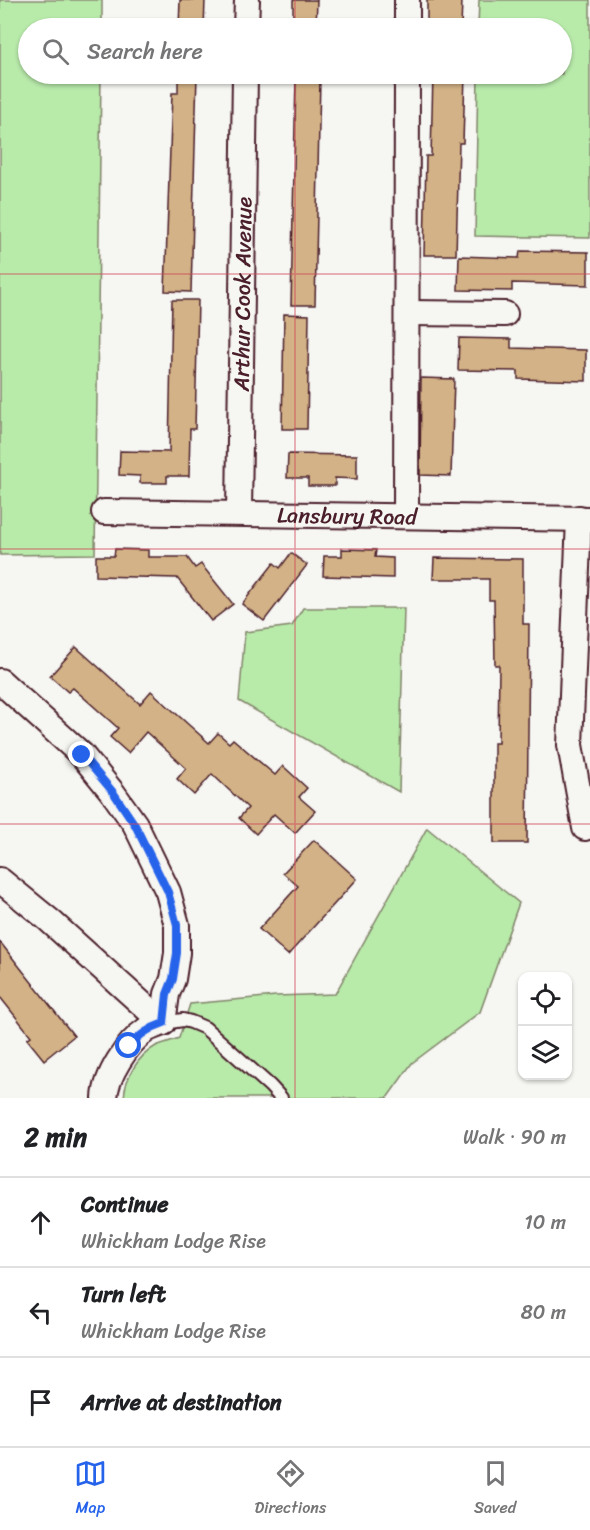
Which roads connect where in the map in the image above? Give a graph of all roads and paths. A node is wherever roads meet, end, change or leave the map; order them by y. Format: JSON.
{"nodes":[{"id":1,"x":247,"y":0,"type":"edge"},
{"id":2,"x":407,"y":0,"type":"edge"},
{"id":3,"x":246,"y":18,"type":"edge"},
{"id":4,"x":407,"y":18,"type":"edge"},
{"id":5,"x":245,"y":84,"type":"edge"},
{"id":6,"x":407,"y":84,"type":"edge"},
{"id":7,"x":406,"y":313,"type":"junction"},
{"id":8,"x":505,"y":314,"type":"dead end"},
{"id":9,"x":104,"y":512,"type":"dead end"},
{"id":10,"x":239,"y":513,"type":"junction"},
{"id":11,"x":406,"y":516,"type":"junction"},
{"id":12,"x":584,"y":518,"type":"edge"},
{"id":13,"x":0,"y":681,"type":"edge"},
{"id":14,"x":585,"y":828,"type":"dead end"},
{"id":15,"x":0,"y":880,"type":"edge"},
{"id":16,"x":164,"y":1023,"type":"junction"},
{"id":17,"x":105,"y":1098,"type":"edge"},
{"id":18,"x":281,"y":1098,"type":"edge"}],
"edges":[{"from":1,"to":3,"type":"street"},
{"from":2,"to":4,"type":"street"},
{"from":5,"to":10,"type":"street","name":"Arthur Cook Avenue"},
{"from":6,"to":7,"type":"street"},
{"from":7,"to":8,"type":"street"},
{"from":7,"to":11,"type":"street"},
{"from":9,"to":10,"type":"street","name":"Lansbury Road"},
{"from":10,"to":11,"type":"street","name":"Lansbury Road"},
{"from":11,"to":12,"type":"street","name":"Lansbury Road"},
{"from":12,"to":14,"type":"street"},
{"from":13,"to":16,"type":"street"},
{"from":15,"to":16,"type":"street"},
{"from":16,"to":17,"type":"street"},
{"from":16,"to":18,"type":"lane"}]}
